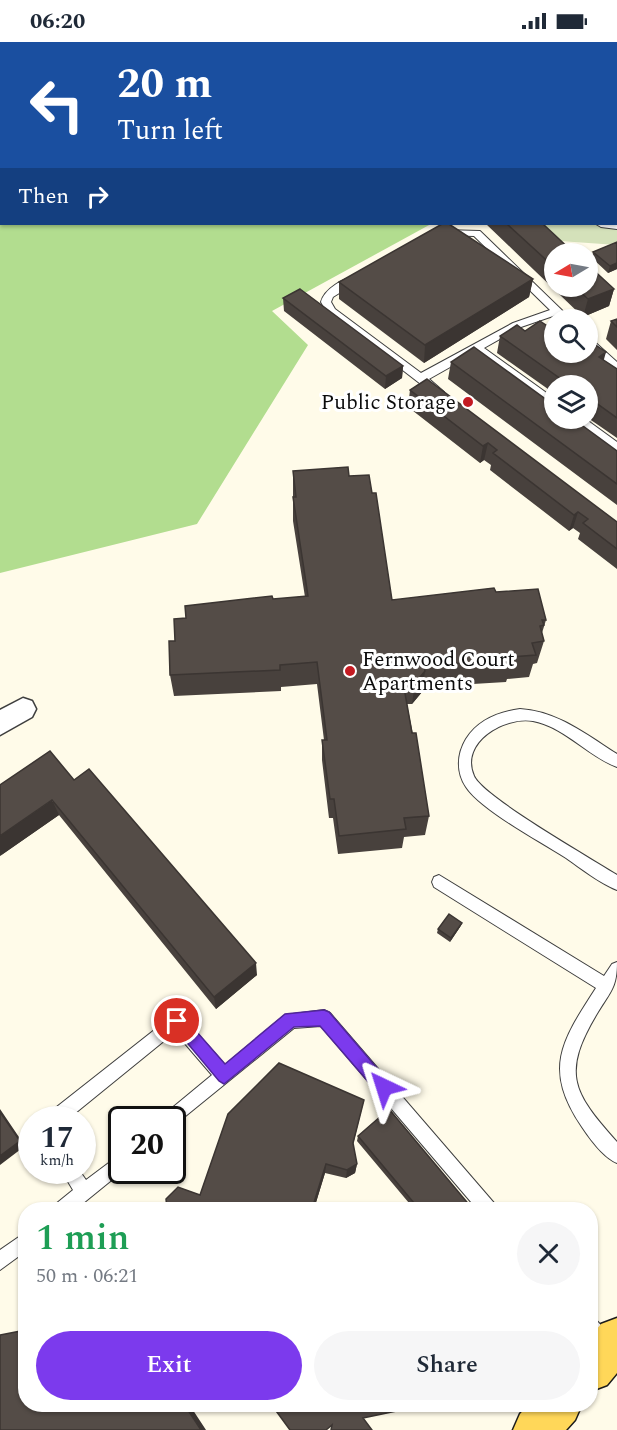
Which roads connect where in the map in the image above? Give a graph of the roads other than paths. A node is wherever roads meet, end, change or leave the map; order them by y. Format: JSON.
{"nodes":[{"id":1,"x":435,"y":236,"type":"edge"},
{"id":2,"x":368,"y":272,"type":"edge"},
{"id":3,"x":556,"y":309,"type":"edge"},
{"id":4,"x":544,"y":319,"type":"edge"},
{"id":5,"x":475,"y":347,"type":"junction"},
{"id":6,"x":598,"y":350,"type":"edge"},
{"id":7,"x":617,"y":368,"type":"edge"},
{"id":8,"x":421,"y":378,"type":"junction"},
{"id":9,"x":544,"y":396,"type":"edge"},
{"id":10,"x":449,"y":399,"type":"edge"},
{"id":11,"x":590,"y":429,"type":"edge"},
{"id":12,"x":617,"y":448,"type":"edge"},
{"id":13,"x":23,"y":709,"type":"dead end"},
{"id":14,"x":0,"y":724,"type":"edge"},
{"id":15,"x":617,"y":761,"type":"edge"},
{"id":16,"x":439,"y":882,"type":"dead end"},
{"id":17,"x":617,"y":883,"type":"edge"},
{"id":18,"x":617,"y":969,"type":"edge"},
{"id":19,"x":606,"y":986,"type":"junction"},
{"id":20,"x":224,"y":1076,"type":"junction"},
{"id":21,"x":71,"y":1106,"type":"edge"},
{"id":22,"x":186,"y":1107,"type":"edge"},
{"id":23,"x":617,"y":1155,"type":"edge"},
{"id":24,"x":108,"y":1172,"type":"edge"},
{"id":25,"x":79,"y":1184,"type":"edge"},
{"id":26,"x":84,"y":1192,"type":"junction"},
{"id":27,"x":72,"y":1202,"type":"edge"},
{"id":28,"x":482,"y":1202,"type":"edge"},
{"id":29,"x":18,"y":1247,"type":"edge"},
{"id":30,"x":0,"y":1262,"type":"edge"},
{"id":31,"x":552,"y":1412,"type":"edge"},
{"id":32,"x":536,"y":1430,"type":"edge"}],
"edges":[{"from":1,"to":3,"type":"lane"},
{"from":2,"to":8,"type":"lane"},
{"from":4,"to":5,"type":"lane"},
{"from":5,"to":8,"type":"lane"},
{"from":5,"to":9,"type":"lane"},
{"from":6,"to":7,"type":"lane"},
{"from":8,"to":10,"type":"lane"},
{"from":11,"to":12,"type":"lane"},
{"from":13,"to":14,"type":"street"},
{"from":15,"to":17,"type":"lane"},
{"from":16,"to":19,"type":"lane"},
{"from":18,"to":19,"type":"lane"},
{"from":19,"to":23,"type":"lane"},
{"from":20,"to":21,"type":"lane"},
{"from":20,"to":22,"type":"lane"},
{"from":20,"to":28,"type":"lane"},
{"from":24,"to":26,"type":"lane"},
{"from":25,"to":26,"type":"lane"},
{"from":26,"to":27,"type":"lane"},
{"from":29,"to":30,"type":"lane"},
{"from":31,"to":32,"type":"main road"}]}
